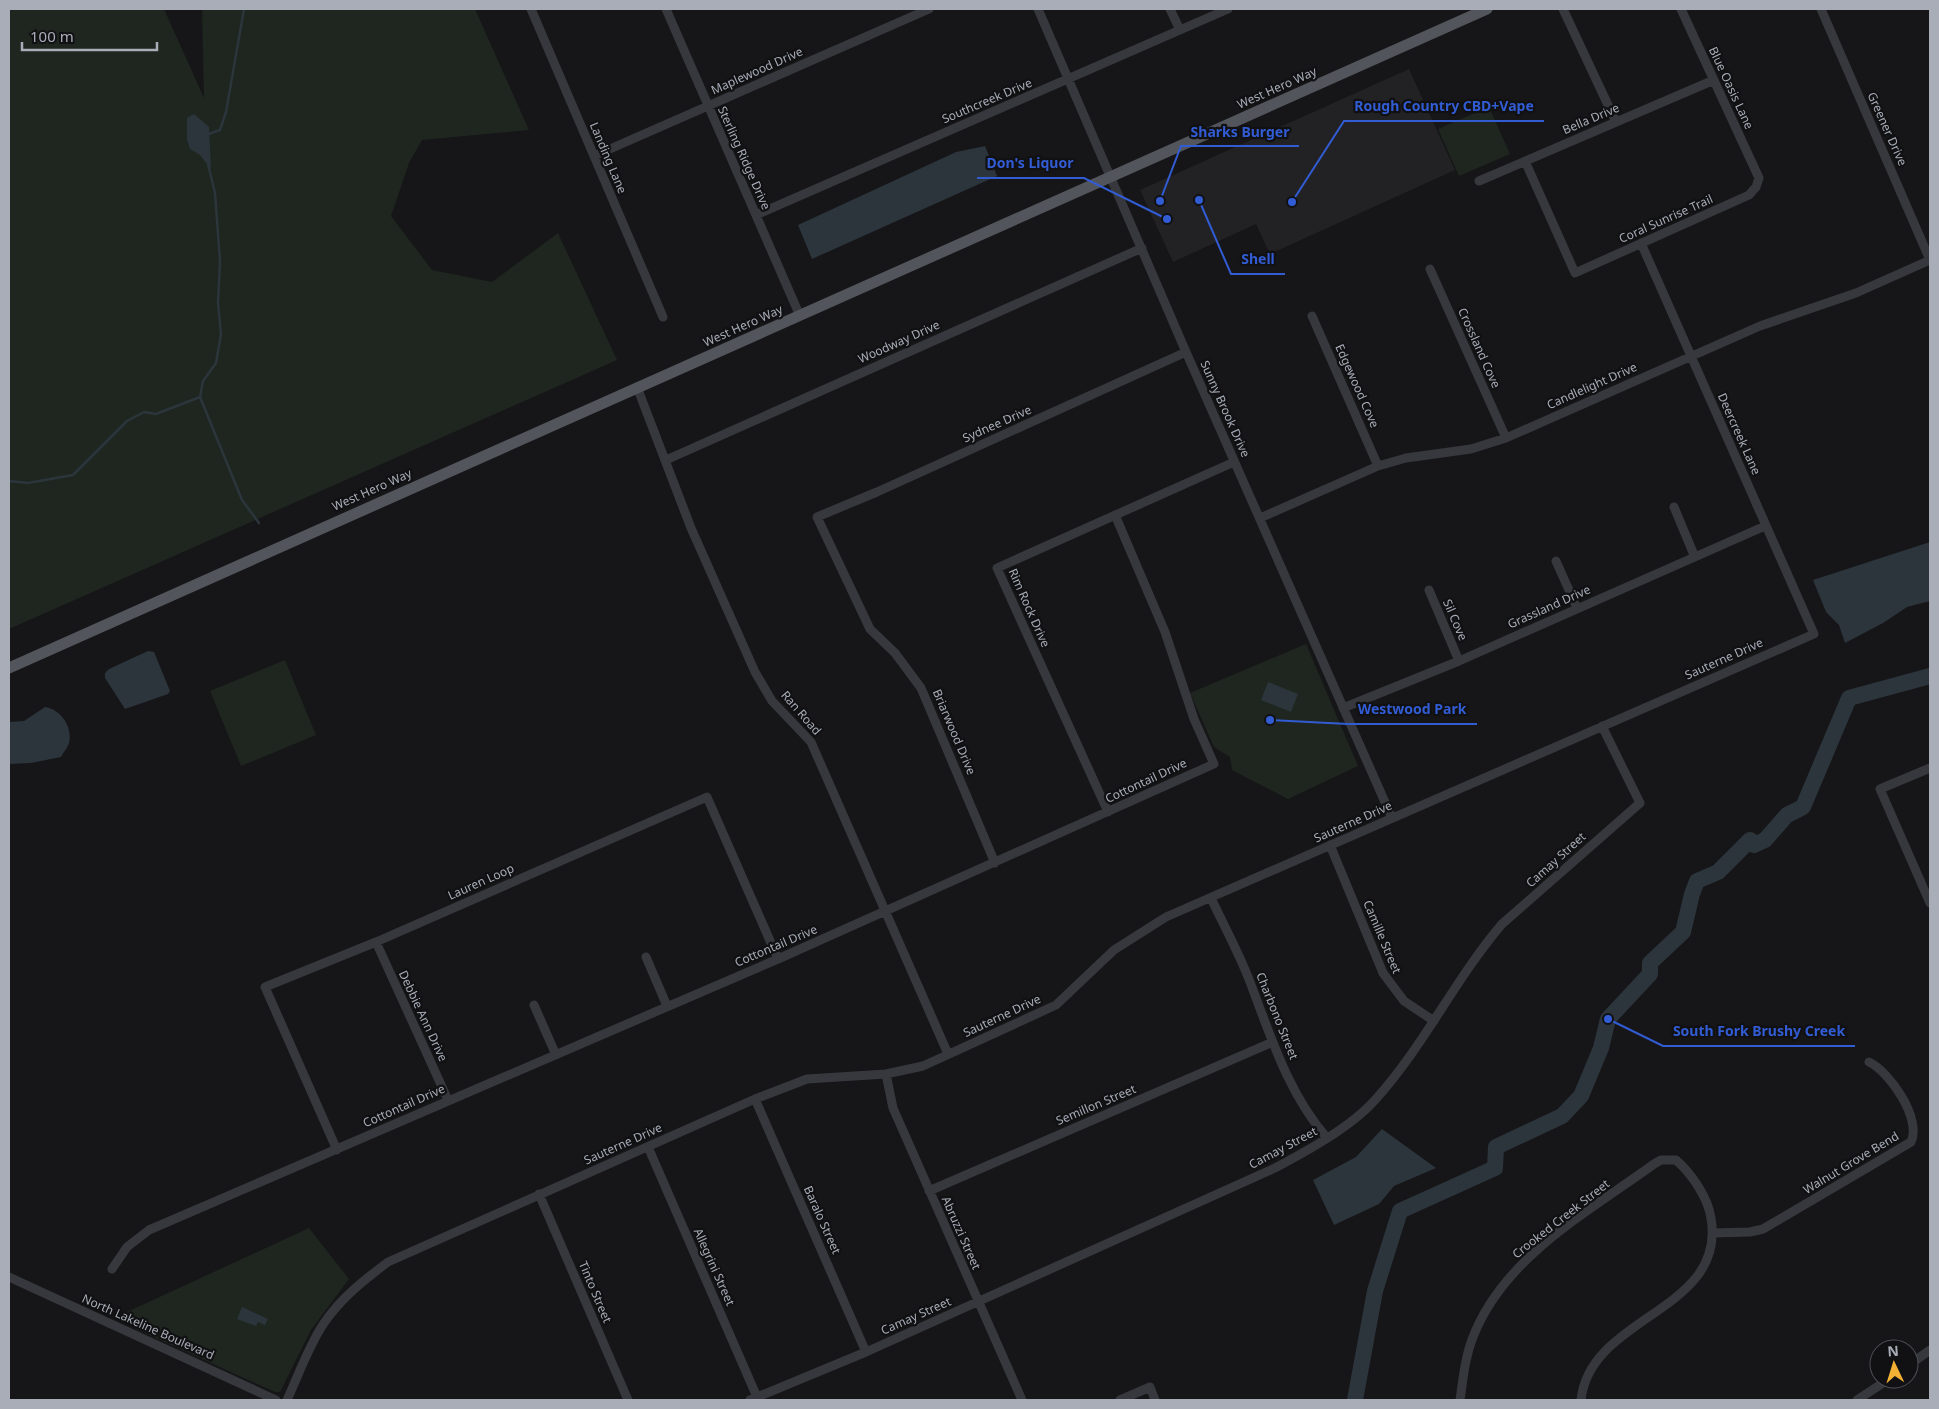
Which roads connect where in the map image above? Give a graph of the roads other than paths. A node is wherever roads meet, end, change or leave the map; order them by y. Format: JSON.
{"nodes":[{"id":1,"x":531,"y":9,"type":"edge"},
{"id":2,"x":666,"y":9,"type":"edge"},
{"id":3,"x":929,"y":9,"type":"edge"},
{"id":4,"x":1038,"y":9,"type":"edge"},
{"id":5,"x":1170,"y":9,"type":"edge"},
{"id":6,"x":1228,"y":9,"type":"edge"},
{"id":7,"x":1487,"y":9,"type":"edge"},
{"id":8,"x":1563,"y":9,"type":"edge"},
{"id":9,"x":1682,"y":9,"type":"edge"},
{"id":10,"x":1821,"y":9,"type":"edge"},
{"id":11,"x":1180,"y":30,"type":"junction"},
{"id":12,"x":1069,"y":79,"type":"junction"},
{"id":13,"x":1714,"y":80,"type":"junction"},
{"id":14,"x":708,"y":106,"type":"junction"},
{"id":15,"x":1616,"y":122,"type":"junction"},
{"id":16,"x":594,"y":156,"type":"junction"},
{"id":17,"x":1525,"y":161,"type":"junction"},
{"id":18,"x":1110,"y":176,"type":"junction"},
{"id":19,"x":1759,"y":178,"type":"joint"},
{"id":20,"x":1479,"y":180,"type":"dead end"},
{"id":21,"x":756,"y":215,"type":"junction"},
{"id":22,"x":1641,"y":243,"type":"junction"},
{"id":23,"x":1142,"y":248,"type":"junction"},
{"id":24,"x":1930,"y":260,"type":"edge"},
{"id":25,"x":1430,"y":269,"type":"dead end"},
{"id":26,"x":800,"y":316,"type":"junction"},
{"id":27,"x":1312,"y":316,"type":"dead end"},
{"id":28,"x":663,"y":317,"type":"dead end"},
{"id":29,"x":1186,"y":352,"type":"junction"},
{"id":30,"x":1691,"y":356,"type":"junction"},
{"id":31,"x":638,"y":387,"type":"junction"},
{"id":32,"x":1506,"y":438,"type":"junction"},
{"id":33,"x":666,"y":460,"type":"junction"},
{"id":34,"x":1234,"y":462,"type":"junction"},
{"id":35,"x":1378,"y":466,"type":"junction"},
{"id":36,"x":1674,"y":507,"type":"dead end"},
{"id":37,"x":1115,"y":515,"type":"junction"},
{"id":38,"x":817,"y":517,"type":"joint"},
{"id":39,"x":1260,"y":518,"type":"junction"},
{"id":40,"x":1765,"y":526,"type":"junction"},
{"id":41,"x":1694,"y":556,"type":"junction"},
{"id":42,"x":1556,"y":561,"type":"dead end"},
{"id":43,"x":1429,"y":590,"type":"dead end"},
{"id":44,"x":1577,"y":608,"type":"junction"},
{"id":45,"x":1814,"y":634,"type":"joint"},
{"id":46,"x":1459,"y":661,"type":"junction"},
{"id":47,"x":9,"y":668,"type":"edge"},
{"id":48,"x":1343,"y":708,"type":"junction"},
{"id":49,"x":1602,"y":726,"type":"junction"},
{"id":50,"x":1930,"y":768,"type":"edge"},
{"id":51,"x":1108,"y":812,"type":"junction"},
{"id":52,"x":1392,"y":818,"type":"junction"},
{"id":53,"x":1330,"y":845,"type":"junction"},
{"id":54,"x":995,"y":863,"type":"junction"},
{"id":55,"x":1211,"y":898,"type":"junction"},
{"id":56,"x":1930,"y":903,"type":"edge"},
{"id":57,"x":886,"y":911,"type":"junction"},
{"id":58,"x":376,"y":942,"type":"junction"},
{"id":59,"x":646,"y":957,"type":"dead end"},
{"id":60,"x":778,"y":959,"type":"junction"},
{"id":61,"x":534,"y":1005,"type":"dead end"},
{"id":62,"x":667,"y":1006,"type":"junction"},
{"id":63,"x":1434,"y":1021,"type":"junction"},
{"id":64,"x":1272,"y":1042,"type":"junction"},
{"id":65,"x":556,"y":1054,"type":"junction"},
{"id":66,"x":948,"y":1054,"type":"junction"},
{"id":67,"x":1869,"y":1062,"type":"dead end"},
{"id":68,"x":886,"y":1074,"type":"junction"},
{"id":69,"x":755,"y":1099,"type":"junction"},
{"id":70,"x":448,"y":1100,"type":"junction"},
{"id":71,"x":1327,"y":1138,"type":"junction"},
{"id":72,"x":648,"y":1146,"type":"junction"},
{"id":73,"x":337,"y":1150,"type":"junction"},
{"id":74,"x":928,"y":1190,"type":"junction"},
{"id":75,"x":539,"y":1194,"type":"junction"},
{"id":76,"x":1713,"y":1233,"type":"junction"},
{"id":77,"x":112,"y":1269,"type":"dead end"},
{"id":78,"x":9,"y":1277,"type":"edge"},
{"id":79,"x":978,"y":1302,"type":"junction"},
{"id":80,"x":1930,"y":1350,"type":"edge"},
{"id":81,"x":866,"y":1352,"type":"junction"},
{"id":82,"x":1919,"y":1358,"type":"edge"},
{"id":83,"x":1874,"y":1389,"type":"edge"},
{"id":84,"x":754,"y":1399,"type":"edge"},
{"id":85,"x":276,"y":1400,"type":"edge"},
{"id":86,"x":287,"y":1400,"type":"edge"},
{"id":87,"x":628,"y":1400,"type":"edge"},
{"id":88,"x":1022,"y":1400,"type":"edge"},
{"id":89,"x":1120,"y":1400,"type":"edge"},
{"id":90,"x":1155,"y":1400,"type":"edge"},
{"id":91,"x":1460,"y":1400,"type":"edge"},
{"id":92,"x":1581,"y":1400,"type":"edge"},
{"id":93,"x":1857,"y":1400,"type":"edge"}],
"edges":[{"from":1,"to":16,"type":"street","name":"Landing Lane"},
{"from":2,"to":14,"type":"street","name":"Sterling Ridge Drive"},
{"from":3,"to":14,"type":"street","name":"Maplewood Drive"},
{"from":4,"to":12,"type":"street","name":"Sunny Brook Drive"},
{"from":5,"to":11,"type":"street"},
{"from":6,"to":11,"type":"street","name":"Southcreek Drive"},
{"from":7,"to":18,"type":"main road","name":"West Hero Way"},
{"from":8,"to":15,"type":"street"},
{"from":9,"to":13,"type":"street","name":"Blue Oasis Lane"},
{"from":10,"to":24,"type":"street","name":"Greener Drive"},
{"from":11,"to":12,"type":"street","name":"Southcreek Drive"},
{"from":12,"to":18,"type":"street","name":"Sunny Brook Drive"},
{"from":12,"to":21,"type":"street","name":"Southcreek Drive"},
{"from":13,"to":15,"type":"street","name":"Bella Drive"},
{"from":13,"to":19,"type":"street","name":"Blue Oasis Lane"},
{"from":14,"to":16,"type":"street","name":"Maplewood Drive"},
{"from":14,"to":21,"type":"street","name":"Sterling Ridge Drive"},
{"from":15,"to":17,"type":"street","name":"Bella Drive"},
{"from":16,"to":28,"type":"street","name":"Landing Lane"},
{"from":17,"to":20,"type":"street","name":"Bella Drive"},
{"from":17,"to":22,"type":"street","name":"Coral Sunrise Trail"},
{"from":18,"to":23,"type":"street","name":"Sunny Brook Drive"},
{"from":18,"to":26,"type":"main road","name":"West Hero Way"},
{"from":19,"to":22,"type":"street","name":"Coral Sunrise Trail"},
{"from":21,"to":26,"type":"street","name":"Sterling Ridge Drive"},
{"from":22,"to":30,"type":"street","name":"Deercreek Lane"},
{"from":23,"to":29,"type":"street","name":"Sunny Brook Drive"},
{"from":23,"to":33,"type":"street","name":"Woodway Drive"},
{"from":24,"to":30,"type":"street","name":"Candlelight Drive"},
{"from":25,"to":32,"type":"street","name":"Crossland Cove"},
{"from":26,"to":31,"type":"main road","name":"West Hero Way"},
{"from":27,"to":35,"type":"street","name":"Edgewood Cove"},
{"from":29,"to":34,"type":"street","name":"Sunny Brook Drive"},
{"from":29,"to":38,"type":"street","name":"Sydnee Drive"},
{"from":30,"to":32,"type":"street","name":"Candlelight Drive"},
{"from":30,"to":40,"type":"street","name":"Deercreek Lane"},
{"from":31,"to":33,"type":"street","name":"Ran Road"},
{"from":31,"to":47,"type":"main road","name":"West Hero Way"},
{"from":32,"to":35,"type":"street","name":"Candlelight Drive"},
{"from":33,"to":57,"type":"street","name":"Ran Road"},
{"from":34,"to":37,"type":"street","name":"Rim Rock Drive"},
{"from":34,"to":39,"type":"street","name":"Sunny Brook Drive"},
{"from":35,"to":39,"type":"street","name":"Candlelight Drive"},
{"from":36,"to":41,"type":"street"},
{"from":37,"to":51,"type":"street","name":"Cottontail Drive"},
{"from":37,"to":51,"type":"street","name":"Rim Rock Drive"},
{"from":38,"to":54,"type":"street","name":"Briarwood Drive"},
{"from":39,"to":48,"type":"street","name":"Sunny Brook Drive"},
{"from":40,"to":41,"type":"street","name":"Grassland Drive"},
{"from":40,"to":45,"type":"street","name":"Deercreek Lane"},
{"from":41,"to":44,"type":"street","name":"Grassland Drive"},
{"from":42,"to":44,"type":"street"},
{"from":43,"to":46,"type":"street","name":"Sil Cove"},
{"from":44,"to":46,"type":"street","name":"Grassland Drive"},
{"from":45,"to":49,"type":"street","name":"Sauterne Drive"},
{"from":46,"to":48,"type":"street","name":"Grassland Drive"},
{"from":48,"to":52,"type":"street","name":"Sunny Brook Drive"},
{"from":49,"to":52,"type":"street","name":"Sauterne Drive"},
{"from":49,"to":63,"type":"street","name":"Camay Street"},
{"from":50,"to":56,"type":"street"},
{"from":51,"to":54,"type":"street","name":"Cottontail Drive"},
{"from":52,"to":53,"type":"street","name":"Sauterne Drive"},
{"from":53,"to":55,"type":"street","name":"Sauterne Drive"},
{"from":53,"to":63,"type":"street","name":"Camille Street"},
{"from":54,"to":57,"type":"street","name":"Cottontail Drive"},
{"from":55,"to":64,"type":"street","name":"Charbono Street"},
{"from":55,"to":66,"type":"street","name":"Sauterne Drive"},
{"from":57,"to":60,"type":"street","name":"Cottontail Drive"},
{"from":57,"to":66,"type":"street","name":"Ran Road"},
{"from":58,"to":60,"type":"street","name":"Lauren Loop"},
{"from":58,"to":70,"type":"street","name":"Debbie Ann Drive"},
{"from":58,"to":73,"type":"street","name":"Lauren Loop"},
{"from":59,"to":62,"type":"street"},
{"from":60,"to":62,"type":"street","name":"Cottontail Drive"},
{"from":61,"to":65,"type":"street"},
{"from":62,"to":65,"type":"street","name":"Cottontail Drive"},
{"from":63,"to":71,"type":"street","name":"Camay Street"},
{"from":64,"to":71,"type":"street","name":"Charbono Street"},
{"from":64,"to":74,"type":"street","name":"Semillon Street"},
{"from":65,"to":70,"type":"street","name":"Cottontail Drive"},
{"from":66,"to":68,"type":"street","name":"Sauterne Drive"},
{"from":67,"to":76,"type":"street","name":"Walnut Grove Bend"},
{"from":68,"to":69,"type":"street","name":"Sauterne Drive"},
{"from":68,"to":74,"type":"street","name":"Abruzzi Street"},
{"from":69,"to":72,"type":"street","name":"Sauterne Drive"},
{"from":69,"to":81,"type":"street","name":"Baralo Street"},
{"from":70,"to":73,"type":"street","name":"Cottontail Drive"},
{"from":71,"to":79,"type":"street","name":"Camay Street"},
{"from":72,"to":75,"type":"street","name":"Sauterne Drive"},
{"from":72,"to":84,"type":"street","name":"Allegrini Street"},
{"from":73,"to":77,"type":"street","name":"Cottontail Drive"},
{"from":74,"to":79,"type":"street","name":"Abruzzi Street"},
{"from":75,"to":86,"type":"street","name":"Sauterne Drive"},
{"from":75,"to":87,"type":"street","name":"Tinto Street"},
{"from":76,"to":91,"type":"street","name":"Crooked Creek Street"},
{"from":76,"to":92,"type":"street"},
{"from":78,"to":85,"type":"street","name":"North Lakeline Boulevard"},
{"from":79,"to":81,"type":"street","name":"Camay Street"},
{"from":79,"to":88,"type":"street","name":"Abruzzi Street"},
{"from":80,"to":82,"type":"street"},
{"from":81,"to":84,"type":"street","name":"Camay Street"},
{"from":83,"to":93,"type":"street"},
{"from":89,"to":90,"type":"street"}]}
